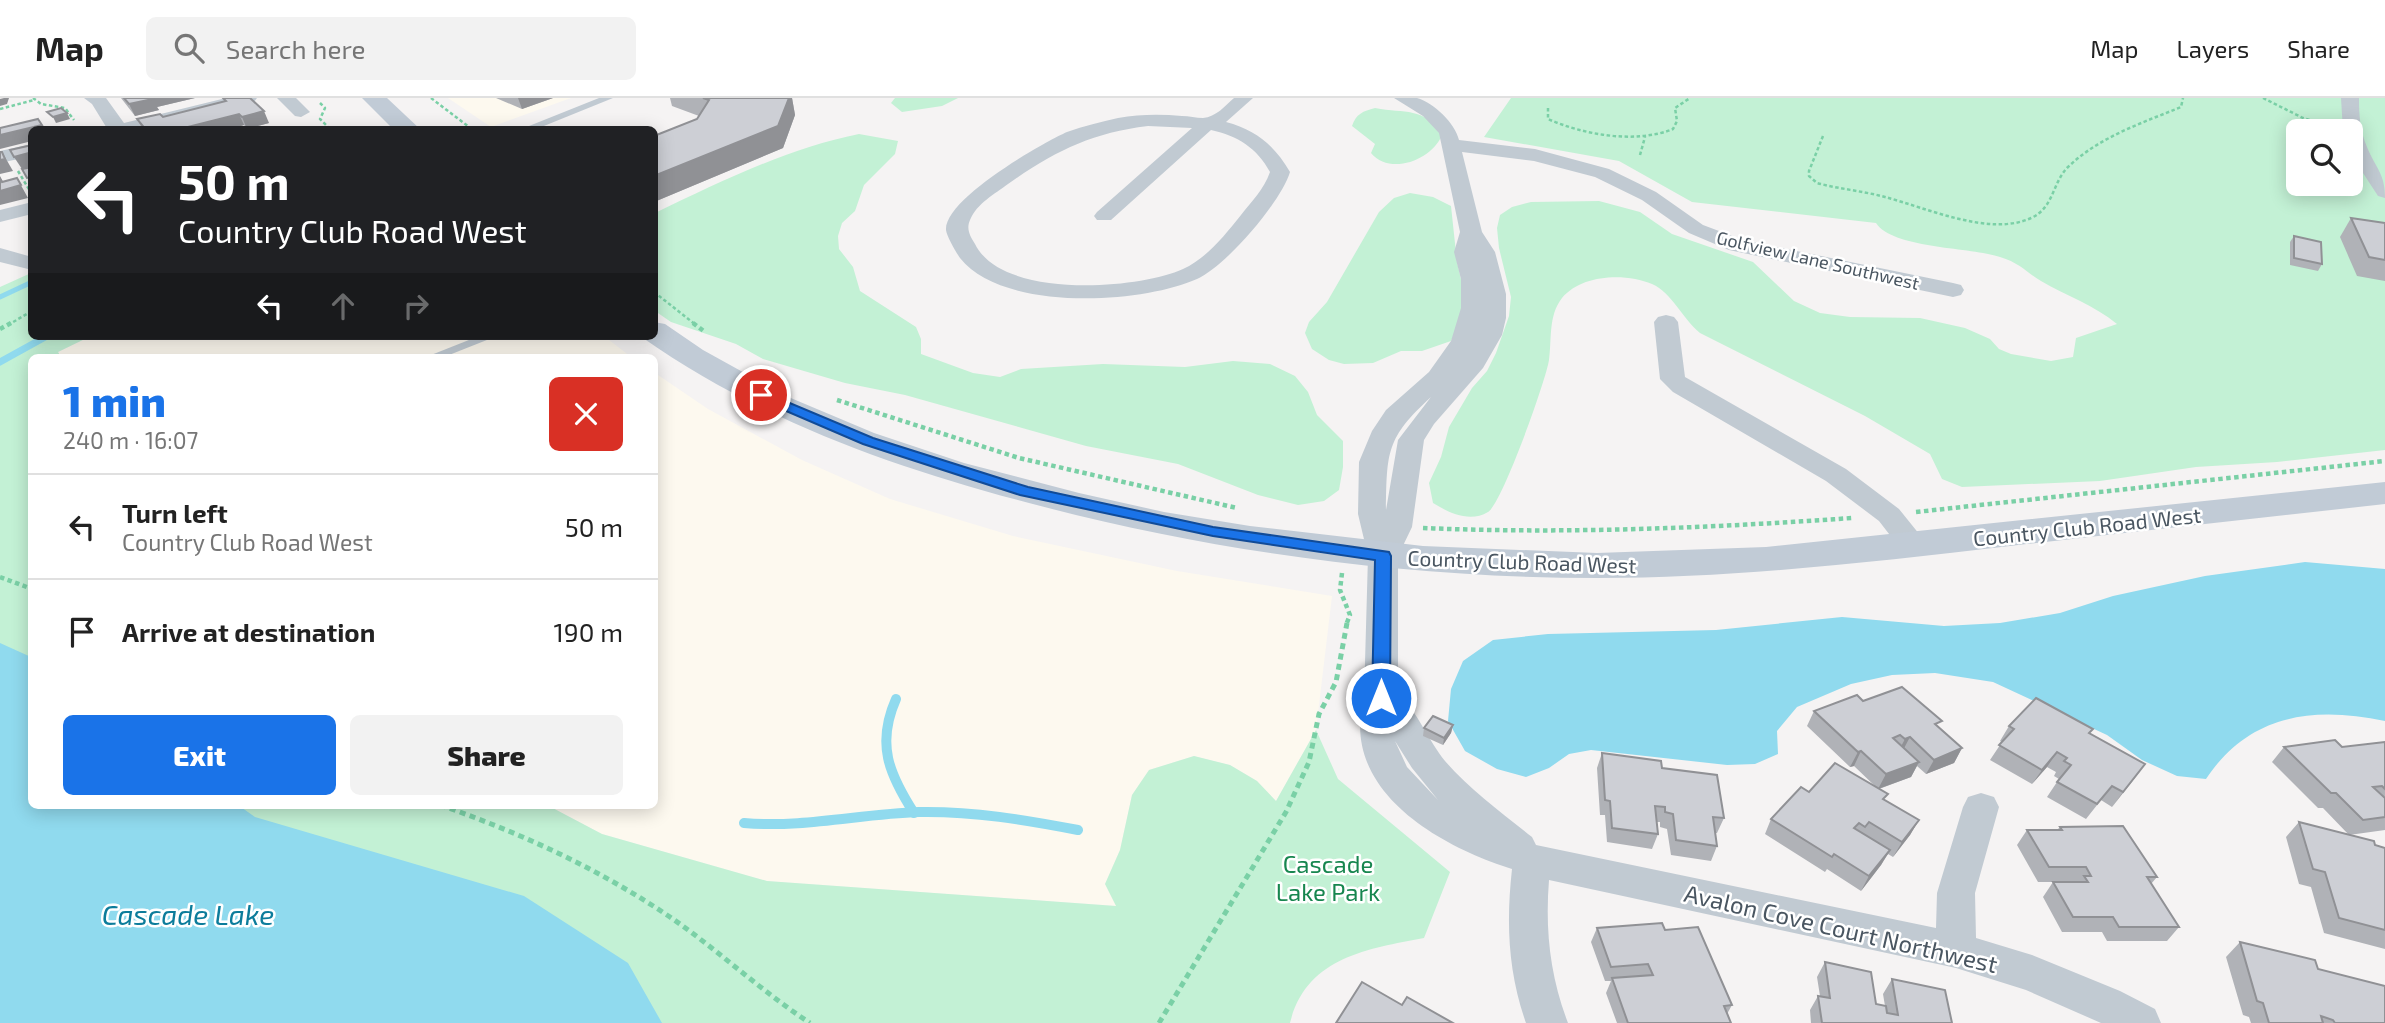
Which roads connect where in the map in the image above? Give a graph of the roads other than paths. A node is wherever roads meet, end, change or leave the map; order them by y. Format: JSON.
{"nodes":[{"id":1,"x":248,"y":98,"type":"edge"},
{"id":2,"x":286,"y":98,"type":"edge"},
{"id":3,"x":373,"y":98,"type":"edge"},
{"id":4,"x":608,"y":98,"type":"edge"},
{"id":5,"x":1223,"y":98,"type":"edge"},
{"id":6,"x":1244,"y":98,"type":"edge"},
{"id":7,"x":1404,"y":98,"type":"edge"},
{"id":8,"x":2350,"y":98,"type":"edge"},
{"id":9,"x":97,"y":99,"type":"edge"},
{"id":10,"x":301,"y":112,"type":"dead end"},
{"id":11,"x":1208,"y":123,"type":"junction"},
{"id":12,"x":117,"y":126,"type":"edge"},
{"id":13,"x":131,"y":126,"type":"edge"},
{"id":14,"x":404,"y":126,"type":"edge"},
{"id":15,"x":534,"y":126,"type":"edge"},
{"id":16,"x":1452,"y":145,"type":"junction"},
{"id":17,"x":28,"y":151,"type":"edge"},
{"id":18,"x":0,"y":158,"type":"edge"},
{"id":19,"x":2385,"y":192,"type":"edge"},
{"id":20,"x":28,"y":209,"type":"edge"},
{"id":21,"x":0,"y":216,"type":"edge"},
{"id":22,"x":1104,"y":216,"type":"dead end"},
{"id":23,"x":0,"y":255,"type":"edge"},
{"id":24,"x":28,"y":263,"type":"edge"},
{"id":25,"x":1953,"y":290,"type":"dead end"},
{"id":26,"x":1666,"y":323,"type":"dead end"},
{"id":27,"x":658,"y":334,"type":"edge"},
{"id":28,"x":480,"y":340,"type":"edge"},
{"id":29,"x":440,"y":354,"type":"edge"},
{"id":30,"x":2385,"y":493,"type":"edge"},
{"id":31,"x":1913,"y":545,"type":"junction"},
{"id":32,"x":1383,"y":556,"type":"junction"},
{"id":33,"x":1981,"y":807,"type":"dead end"},
{"id":34,"x":1532,"y":860,"type":"junction"},
{"id":35,"x":1956,"y":950,"type":"junction"},
{"id":36,"x":1547,"y":1023,"type":"edge"},
{"id":37,"x":2140,"y":1023,"type":"edge"}],
"edges":[{"from":1,"to":13,"type":"street"},
{"from":2,"to":10,"type":"street"},
{"from":3,"to":14,"type":"main road"},
{"from":4,"to":15,"type":"lane"},
{"from":5,"to":11,"type":"street"},
{"from":6,"to":11,"type":"street"},
{"from":7,"to":16,"type":"street"},
{"from":8,"to":19,"type":"street"},
{"from":9,"to":12,"type":"street"},
{"from":11,"to":11,"type":"street"},
{"from":11,"to":22,"type":"street"},
{"from":16,"to":25,"type":"street","name":"Golfview Lane Southwest"},
{"from":16,"to":32,"type":"street","name":"Avalon Cove Court Northwest"},
{"from":17,"to":18,"type":"street"},
{"from":20,"to":21,"type":"street"},
{"from":23,"to":24,"type":"street"},
{"from":26,"to":31,"type":"street"},
{"from":27,"to":32,"type":"main road","name":"Country Club Road West"},
{"from":28,"to":29,"type":"lane"},
{"from":30,"to":31,"type":"main road","name":"Country Club Road West"},
{"from":31,"to":32,"type":"main road","name":"Country Club Road West"},
{"from":32,"to":34,"type":"street","name":"Avalon Cove Court Northwest"},
{"from":33,"to":35,"type":"street"},
{"from":34,"to":35,"type":"street","name":"Avalon Cove Court Northwest"},
{"from":34,"to":36,"type":"street"},
{"from":35,"to":37,"type":"street","name":"Avalon Cove Court Northwest"}]}
